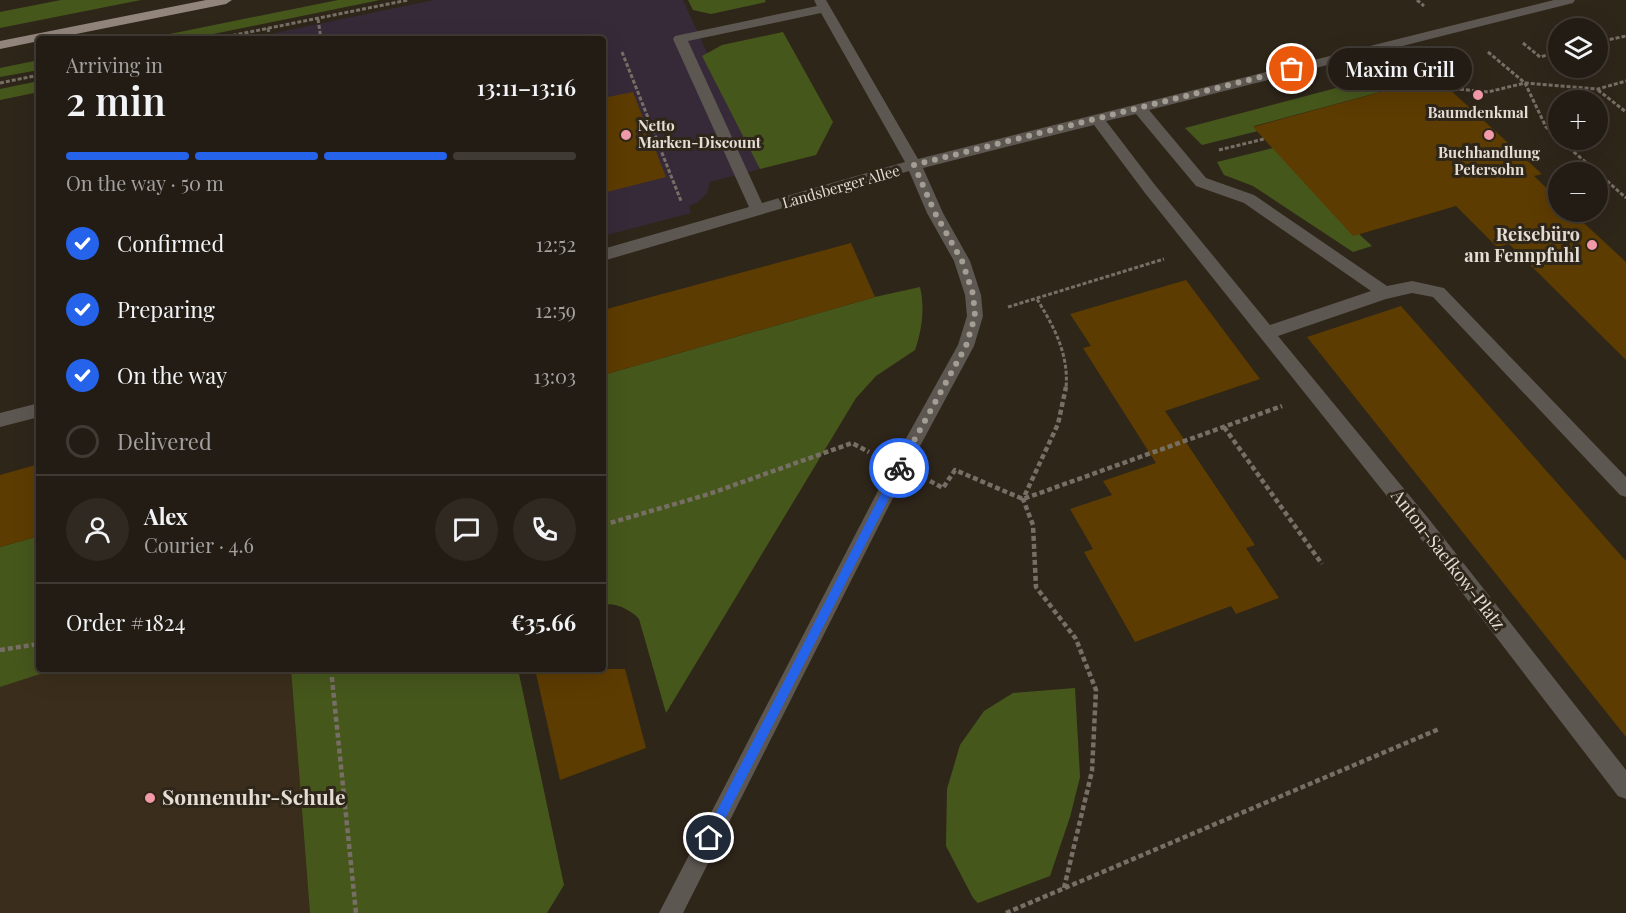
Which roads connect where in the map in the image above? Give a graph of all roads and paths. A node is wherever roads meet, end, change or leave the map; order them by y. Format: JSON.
{"nodes":[{"id":1,"x":226,"y":0,"type":"edge"},
{"id":2,"x":408,"y":0,"type":"edge"},
{"id":3,"x":1569,"y":0,"type":"edge"},
{"id":4,"x":822,"y":4,"type":"edge"},
{"id":5,"x":318,"y":19,"type":"junction"},
{"id":6,"x":268,"y":28,"type":"junction"},
{"id":7,"x":45,"y":36,"type":"edge"},
{"id":8,"x":229,"y":36,"type":"edge"},
{"id":9,"x":269,"y":36,"type":"edge"},
{"id":10,"x":321,"y":36,"type":"edge"},
{"id":11,"x":1626,"y":36,"type":"edge"},
{"id":12,"x":36,"y":38,"type":"edge"},
{"id":13,"x":1608,"y":40,"type":"edge"},
{"id":14,"x":0,"y":45,"type":"edge"},
{"id":15,"x":622,"y":52,"type":"dead end"},
{"id":16,"x":1548,"y":55,"type":"edge"},
{"id":17,"x":1540,"y":57,"type":"dead end"},
{"id":18,"x":1498,"y":60,"type":"dead end"},
{"id":19,"x":36,"y":76,"type":"edge"},
{"id":20,"x":1626,"y":81,"type":"edge"},
{"id":21,"x":0,"y":83,"type":"edge"},
{"id":22,"x":1525,"y":83,"type":"junction"},
{"id":23,"x":1448,"y":88,"type":"dead end"},
{"id":24,"x":1598,"y":89,"type":"junction"},
{"id":25,"x":1140,"y":109,"type":"junction"},
{"id":26,"x":1626,"y":112,"type":"edge"},
{"id":27,"x":1097,"y":119,"type":"junction"},
{"id":28,"x":1548,"y":128,"type":"edge"},
{"id":29,"x":1264,"y":139,"type":"dead end"},
{"id":30,"x":1571,"y":150,"type":"edge"},
{"id":31,"x":1209,"y":153,"type":"dead end"},
{"id":32,"x":1585,"y":162,"type":"edge"},
{"id":33,"x":914,"y":165,"type":"junction"},
{"id":34,"x":1608,"y":182,"type":"edge"},
{"id":35,"x":1626,"y":198,"type":"edge"},
{"id":36,"x":758,"y":210,"type":"junction"},
{"id":37,"x":693,"y":229,"type":"junction"},
{"id":38,"x":1198,"y":248,"type":"junction"},
{"id":39,"x":606,"y":254,"type":"edge"},
{"id":40,"x":1385,"y":293,"type":"junction"},
{"id":41,"x":1037,"y":299,"type":"junction"},
{"id":42,"x":975,"y":316,"type":"junction"},
{"id":43,"x":1267,"y":333,"type":"junction"},
{"id":44,"x":1316,"y":394,"type":"junction"},
{"id":45,"x":36,"y":411,"type":"edge"},
{"id":46,"x":0,"y":420,"type":"edge"},
{"id":47,"x":1224,"y":427,"type":"junction"},
{"id":48,"x":900,"y":466,"type":"junction"},
{"id":49,"x":1626,"y":489,"type":"edge"},
{"id":50,"x":1023,"y":499,"type":"junction"},
{"id":51,"x":606,"y":524,"type":"edge"},
{"id":52,"x":1322,"y":564,"type":"dead end"},
{"id":53,"x":36,"y":644,"type":"edge"},
{"id":54,"x":0,"y":650,"type":"edge"},
{"id":55,"x":331,"y":672,"type":"edge"},
{"id":56,"x":1438,"y":729,"type":"dead end"},
{"id":57,"x":1626,"y":788,"type":"edge"},
{"id":58,"x":1064,"y":888,"type":"junction"},
{"id":59,"x":356,"y":913,"type":"edge"},
{"id":60,"x":671,"y":913,"type":"edge"},
{"id":61,"x":1006,"y":913,"type":"edge"}],
"edges":[{"from":1,"to":7,"type":"main road"},
{"from":2,"to":5,"type":"path"},
{"from":3,"to":25,"type":"street","name":"Landsberger Allee"},
{"from":4,"to":33,"type":"street"},
{"from":4,"to":36,"type":"street"},
{"from":5,"to":6,"type":"path"},
{"from":5,"to":10,"type":"path"},
{"from":6,"to":8,"type":"path"},
{"from":6,"to":9,"type":"path"},
{"from":11,"to":13,"type":"path"},
{"from":12,"to":14,"type":"main road"},
{"from":15,"to":37,"type":"path"},
{"from":16,"to":17,"type":"path"},
{"from":18,"to":22,"type":"path"},
{"from":19,"to":21,"type":"path"},
{"from":20,"to":24,"type":"path"},
{"from":22,"to":23,"type":"path"},
{"from":22,"to":24,"type":"path"},
{"from":22,"to":28,"type":"path"},
{"from":24,"to":26,"type":"path"},
{"from":25,"to":27,"type":"street","name":"Landsberger Allee"},
{"from":25,"to":40,"type":"street"},
{"from":27,"to":33,"type":"street","name":"Landsberger Allee"},
{"from":27,"to":38,"type":"street","name":"Anton-Saefkow-Platz"},
{"from":29,"to":31,"type":"path"},
{"from":30,"to":32,"type":"path"},
{"from":33,"to":36,"type":"street","name":"Landsberger Allee"},
{"from":33,"to":42,"type":"street"},
{"from":34,"to":35,"type":"path"},
{"from":36,"to":37,"type":"street","name":"Landsberger Allee"},
{"from":37,"to":39,"type":"street","name":"Landsberger Allee"},
{"from":38,"to":41,"type":"path"},
{"from":38,"to":43,"type":"street","name":"Anton-Saefkow-Platz"},
{"from":40,"to":43,"type":"street"},
{"from":40,"to":49,"type":"street"},
{"from":41,"to":42,"type":"path"},
{"from":41,"to":50,"type":"path"},
{"from":42,"to":48,"type":"street"},
{"from":43,"to":44,"type":"street","name":"Anton-Saefkow-Platz"},
{"from":44,"to":47,"type":"path"},
{"from":44,"to":57,"type":"street","name":"Anton-Saefkow-Platz"},
{"from":45,"to":46,"type":"street"},
{"from":47,"to":50,"type":"path"},
{"from":47,"to":52,"type":"path"},
{"from":48,"to":50,"type":"path"},
{"from":48,"to":51,"type":"path"},
{"from":48,"to":60,"type":"street"},
{"from":50,"to":58,"type":"path"},
{"from":53,"to":54,"type":"path"},
{"from":55,"to":59,"type":"path"},
{"from":56,"to":58,"type":"path"},
{"from":58,"to":61,"type":"path"}]}
